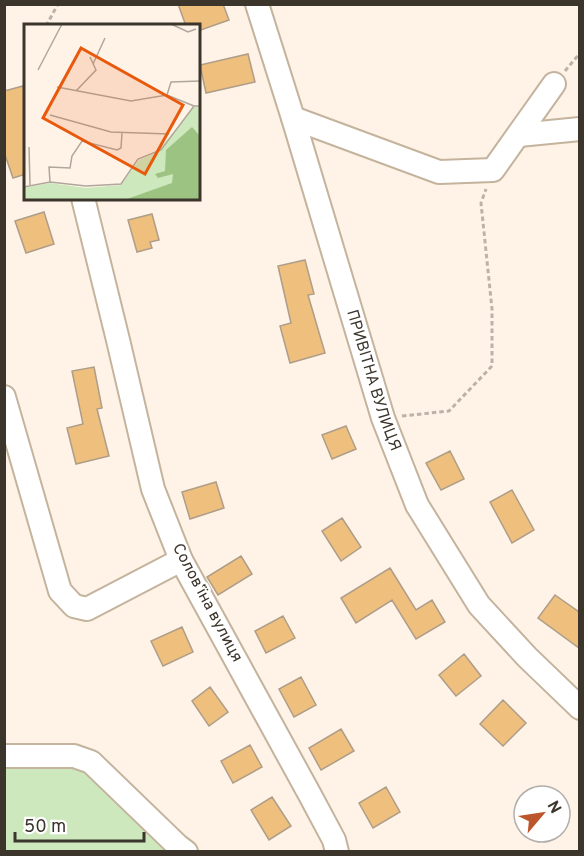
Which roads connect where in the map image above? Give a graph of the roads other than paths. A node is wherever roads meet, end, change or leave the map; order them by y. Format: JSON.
{"nodes":[{"id":1,"x":257,"y":4,"type":"edge"},
{"id":2,"x":554,"y":84,"type":"dead end"},
{"id":3,"x":293,"y":118,"type":"junction"},
{"id":4,"x":579,"y":129,"type":"edge"},
{"id":5,"x":519,"y":135,"type":"junction"},
{"id":6,"x":83,"y":200,"type":"edge"},
{"id":7,"x":4,"y":397,"type":"edge"},
{"id":8,"x":181,"y":560,"type":"junction"},
{"id":9,"x":579,"y":708,"type":"edge"},
{"id":10,"x":4,"y":756,"type":"edge"},
{"id":11,"x":186,"y":852,"type":"edge"},
{"id":12,"x":337,"y":852,"type":"edge"}],
"edges":[{"from":1,"to":3,"type":"street","name":"ПРИВІТНА ВУЛИЦЯ"},
{"from":2,"to":5,"type":"street"},
{"from":3,"to":5,"type":"street"},
{"from":3,"to":9,"type":"street","name":"ПРИВІТНА ВУЛИЦЯ"},
{"from":4,"to":5,"type":"street"},
{"from":6,"to":8,"type":"street","name":"Соловʼїна вулиця"},
{"from":7,"to":8,"type":"street"},
{"from":8,"to":12,"type":"street","name":"Соловʼїна вулиця"},
{"from":10,"to":11,"type":"street"}]}
